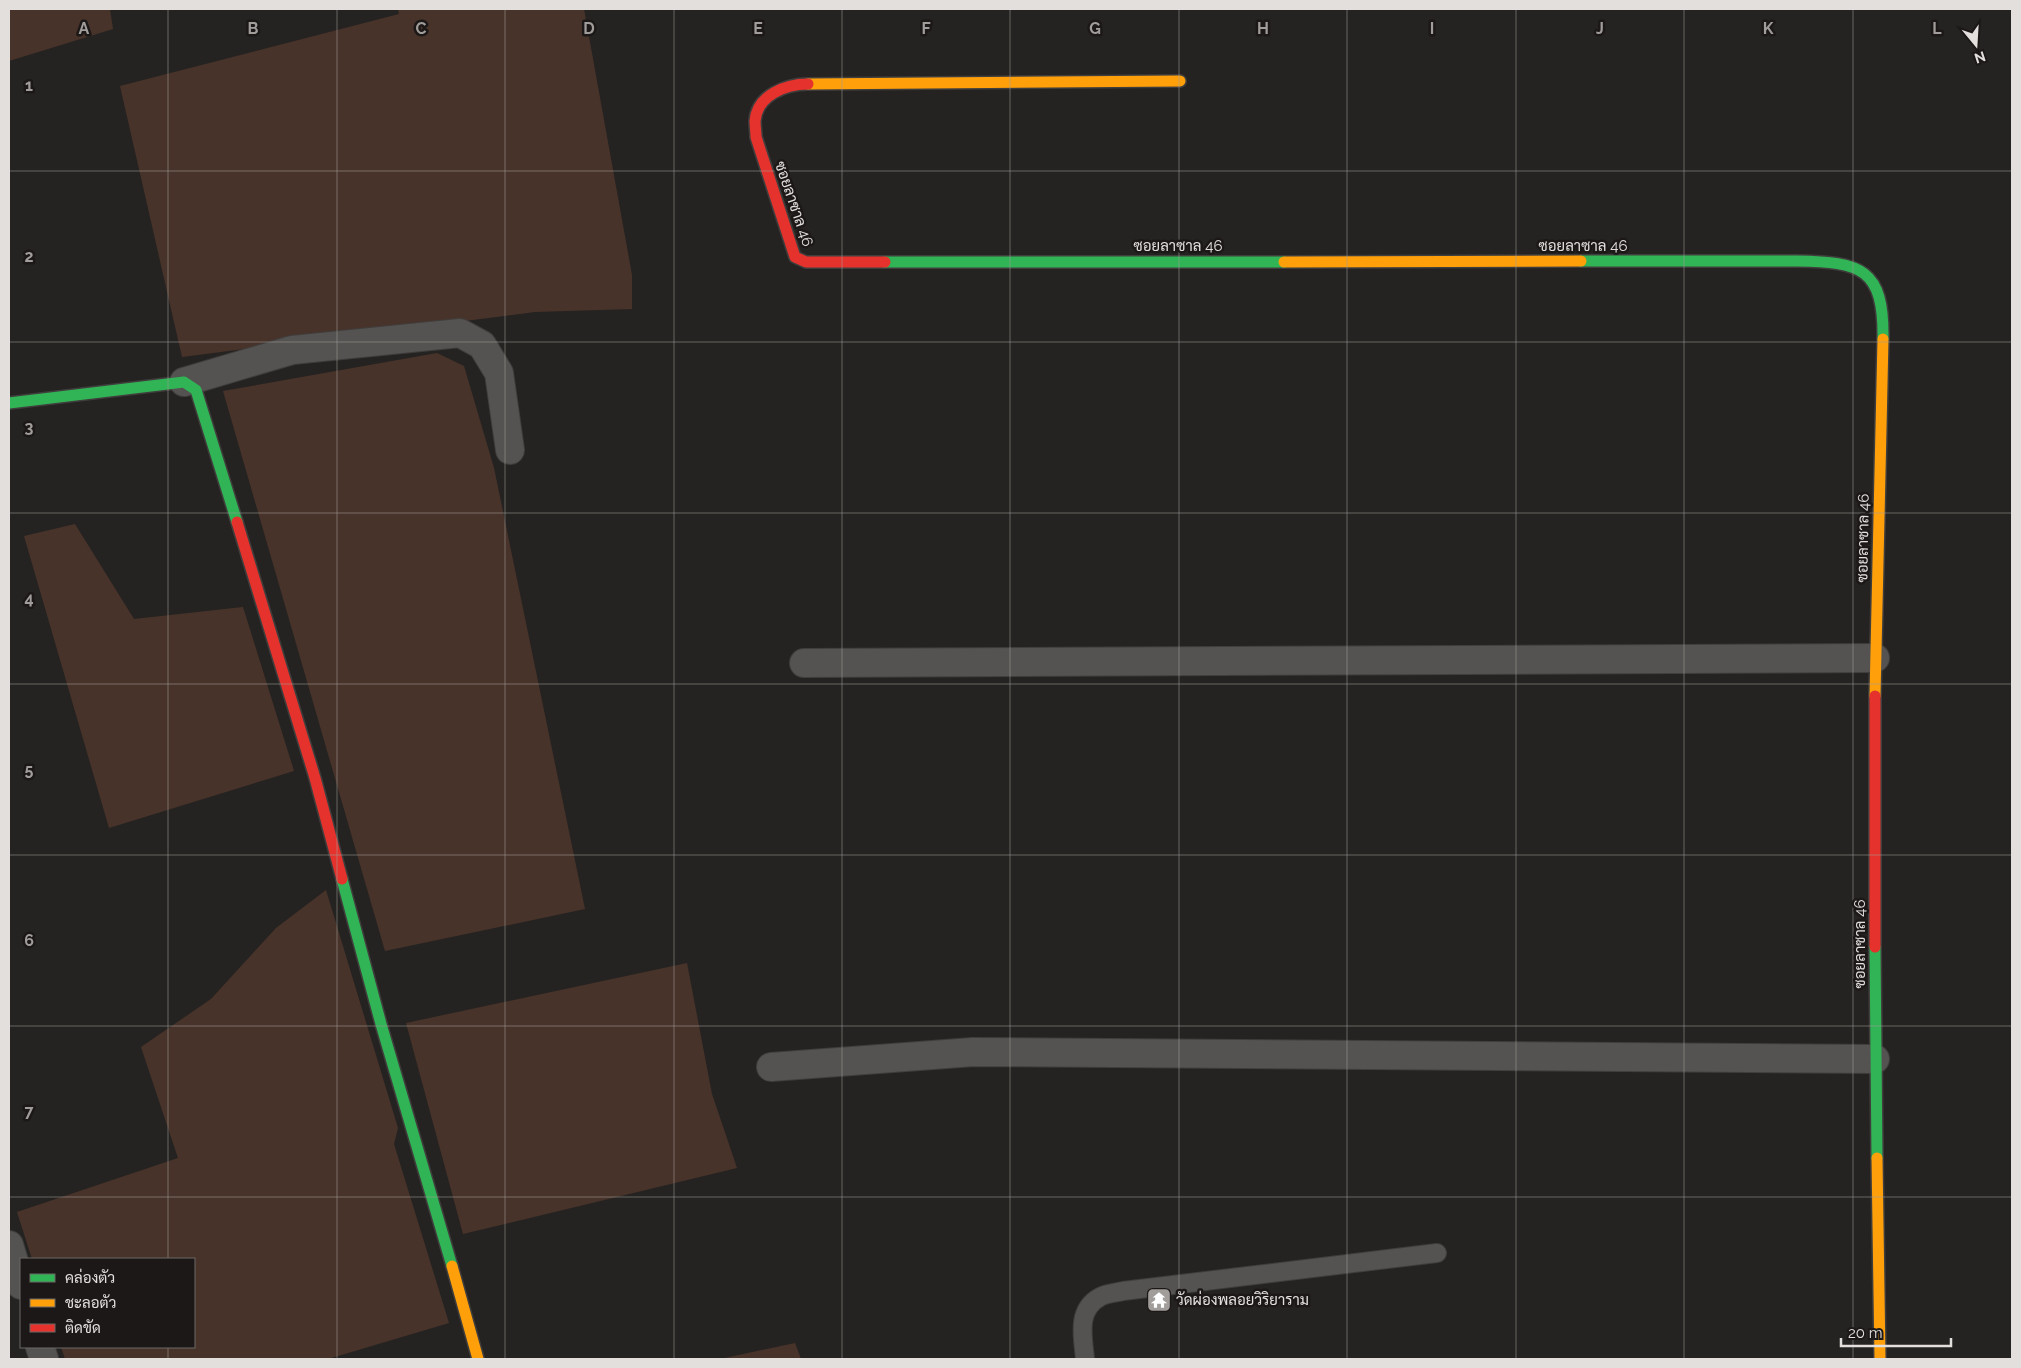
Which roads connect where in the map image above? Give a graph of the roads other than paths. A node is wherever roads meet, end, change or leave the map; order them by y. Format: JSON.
{"nodes":[{"id":1,"x":1180,"y":81,"type":"dead end"},
{"id":2,"x":184,"y":382,"type":"junction"},
{"id":3,"x":9,"y":403,"type":"edge"},
{"id":4,"x":510,"y":450,"type":"dead end"},
{"id":5,"x":1875,"y":658,"type":"junction"},
{"id":6,"x":804,"y":663,"type":"dead end"},
{"id":7,"x":1875,"y":1059,"type":"junction"},
{"id":8,"x":771,"y":1067,"type":"dead end"},
{"id":9,"x":9,"y":1244,"type":"edge"},
{"id":10,"x":1437,"y":1253,"type":"dead end"},
{"id":11,"x":20,"y":1282,"type":"edge"},
{"id":12,"x":478,"y":1359,"type":"edge"},
{"id":13,"x":1084,"y":1359,"type":"edge"},
{"id":14,"x":1880,"y":1359,"type":"edge"}],
"edges":[{"from":1,"to":5,"type":"street","name":"ซอยลาซาล 46"},
{"from":2,"to":3,"type":"street"},
{"from":2,"to":4,"type":"street"},
{"from":2,"to":12,"type":"street"},
{"from":5,"to":6,"type":"street"},
{"from":5,"to":7,"type":"street","name":"ซอยลาซาล 46"},
{"from":7,"to":8,"type":"street"},
{"from":7,"to":14,"type":"street","name":"ซอยลาซาล 46"},
{"from":9,"to":11,"type":"street"},
{"from":10,"to":13,"type":"lane"}]}
